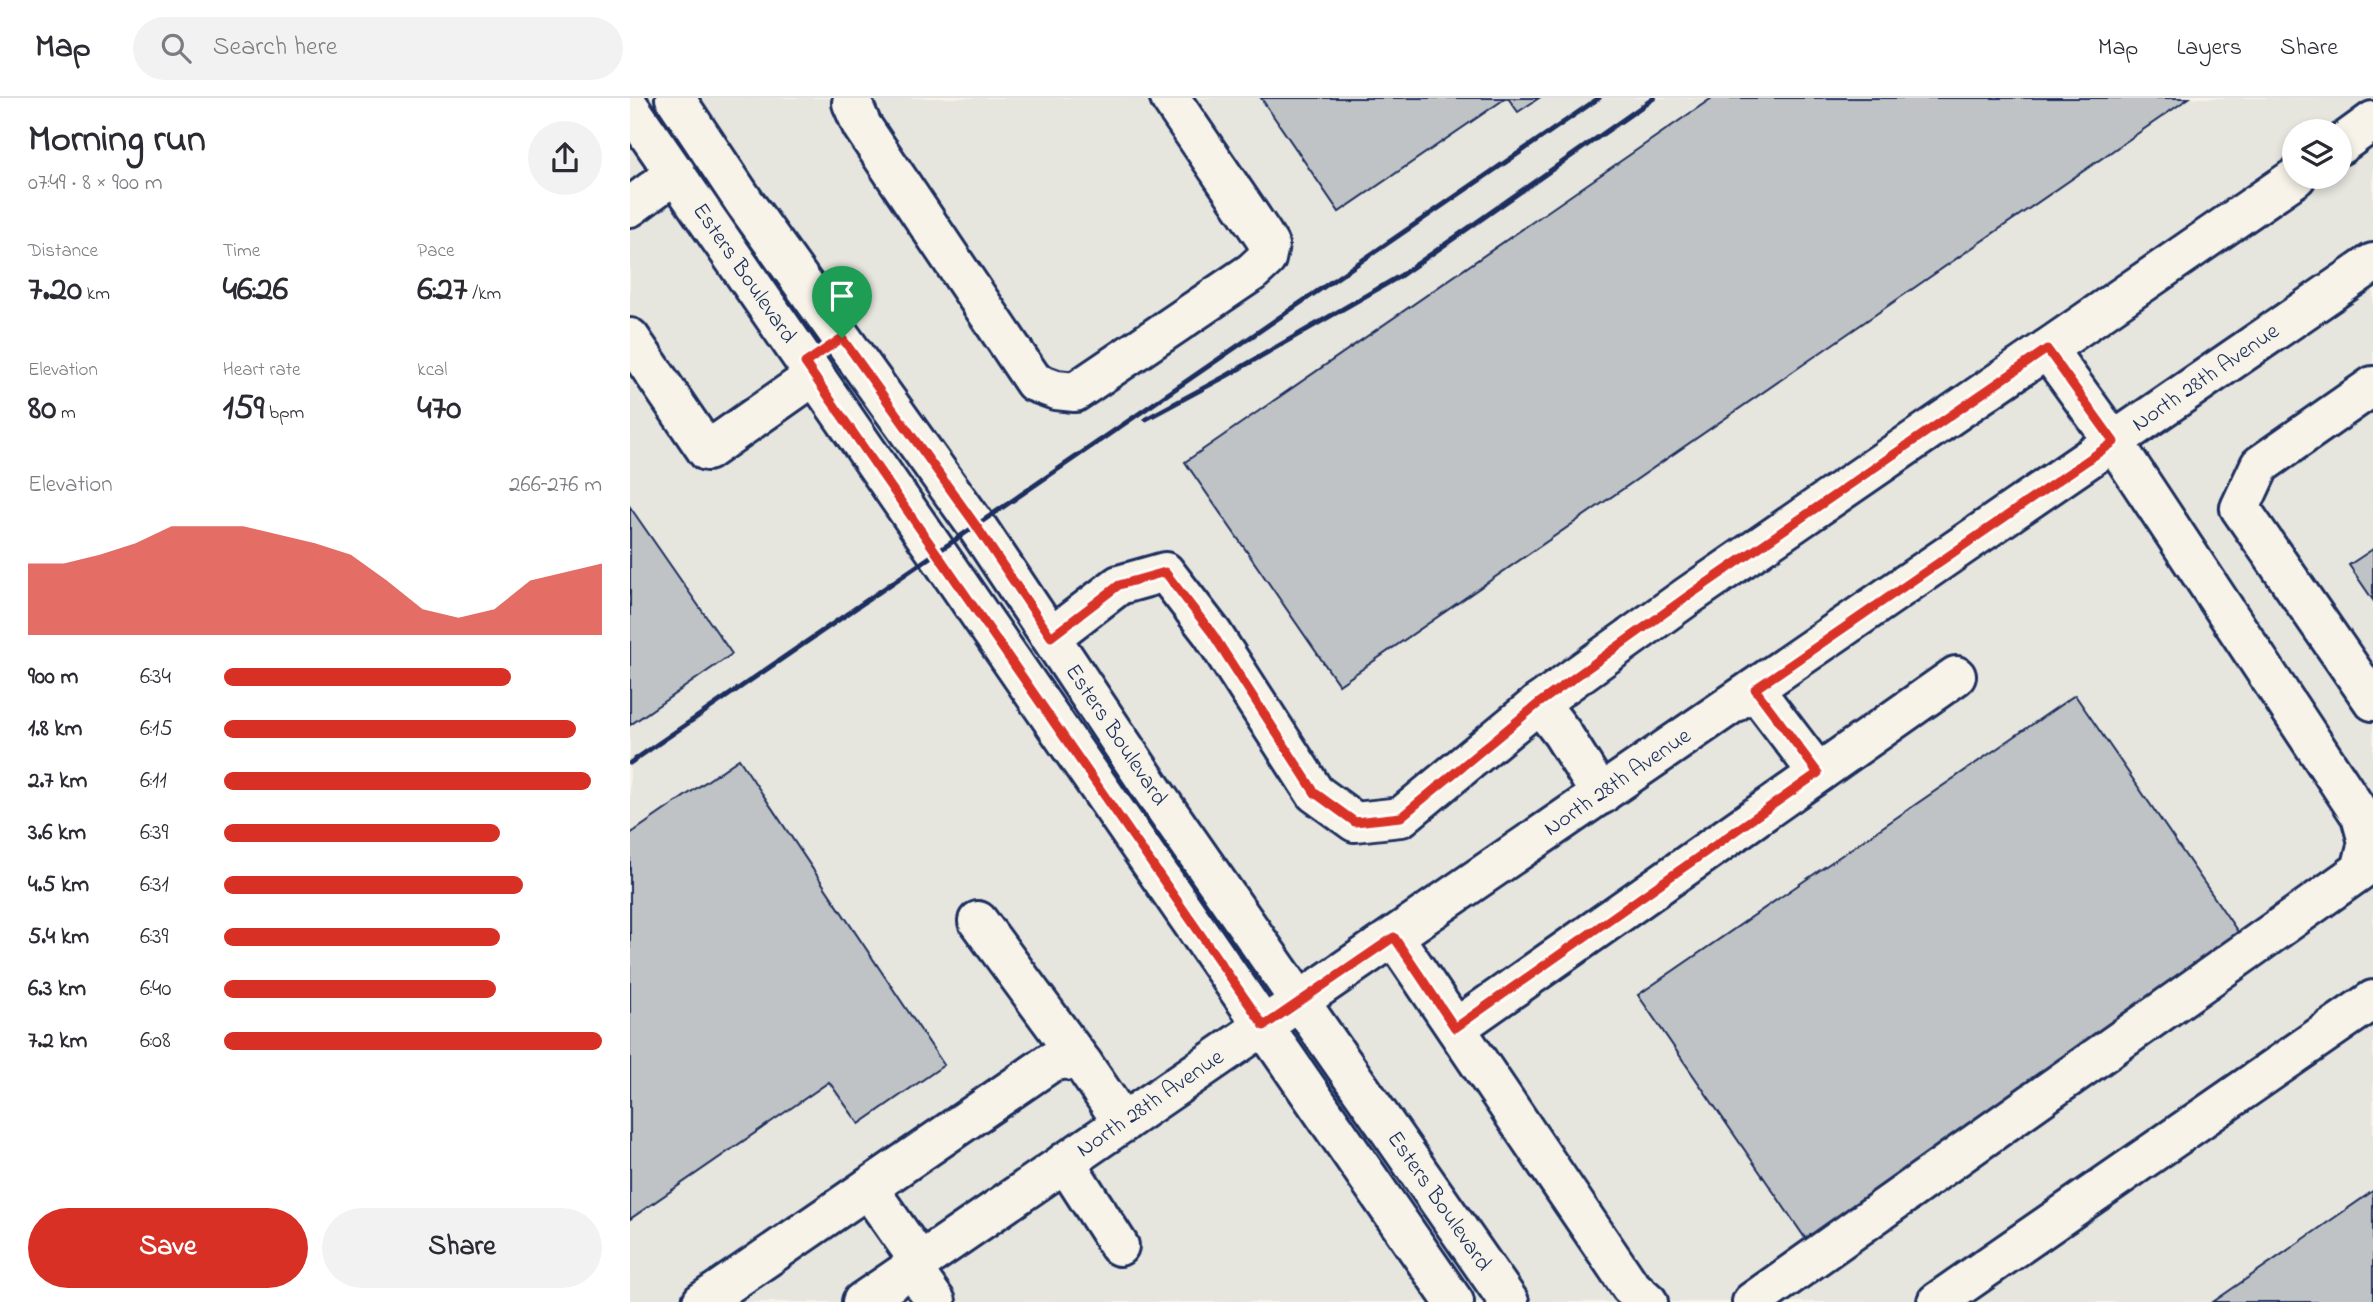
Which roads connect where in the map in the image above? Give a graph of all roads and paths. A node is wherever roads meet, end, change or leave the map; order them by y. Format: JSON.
{"nodes":[{"id":1,"x":675,"y":98,"type":"edge"},
{"id":2,"x":853,"y":98,"type":"edge"},
{"id":3,"x":1170,"y":98,"type":"edge"},
{"id":4,"x":630,"y":108,"type":"edge"},
{"id":5,"x":2373,"y":121,"type":"edge"},
{"id":6,"x":2352,"y":136,"type":"edge"},
{"id":7,"x":676,"y":173,"type":"junction"},
{"id":8,"x":2282,"y":187,"type":"edge"},
{"id":9,"x":630,"y":206,"type":"edge"},
{"id":10,"x":2373,"y":263,"type":"edge"},
{"id":11,"x":630,"y":338,"type":"edge"},
{"id":12,"x":842,"y":338,"type":"junction"},
{"id":13,"x":2047,"y":349,"type":"junction"},
{"id":14,"x":810,"y":370,"type":"junction"},
{"id":15,"x":2373,"y":386,"type":"edge"},
{"id":16,"x":2114,"y":442,"type":"junction"},
{"id":17,"x":1051,"y":637,"type":"junction"},
{"id":18,"x":1956,"y":676,"type":"dead end"},
{"id":19,"x":1755,"y":689,"type":"junction"},
{"id":20,"x":2373,"y":701,"type":"edge"},
{"id":21,"x":1539,"y":703,"type":"junction"},
{"id":22,"x":1818,"y":773,"type":"junction"},
{"id":23,"x":1601,"y":795,"type":"junction"},
{"id":24,"x":978,"y":921,"type":"dead end"},
{"id":25,"x":1394,"y":937,"type":"junction"},
{"id":26,"x":2373,"y":1000,"type":"edge"},
{"id":27,"x":1301,"y":1001,"type":"junction"},
{"id":28,"x":1264,"y":1026,"type":"junction"},
{"id":29,"x":1455,"y":1028,"type":"junction"},
{"id":30,"x":1083,"y":1065,"type":"junction"},
{"id":31,"x":1123,"y":1123,"type":"junction"},
{"id":32,"x":1065,"y":1163,"type":"junction"},
{"id":33,"x":867,"y":1188,"type":"junction"},
{"id":34,"x":1119,"y":1246,"type":"dead end"},
{"id":35,"x":916,"y":1265,"type":"junction"},
{"id":36,"x":702,"y":1302,"type":"edge"},
{"id":37,"x":862,"y":1302,"type":"edge"},
{"id":38,"x":936,"y":1302,"type":"edge"},
{"id":39,"x":1454,"y":1302,"type":"edge"},
{"id":40,"x":1509,"y":1302,"type":"edge"},
{"id":41,"x":1648,"y":1302,"type":"edge"},
{"id":42,"x":1752,"y":1302,"type":"edge"},
{"id":43,"x":1937,"y":1302,"type":"edge"}],
"edges":[{"from":1,"to":12,"type":"street","name":"Esters Boulevard"},
{"from":2,"to":3,"type":"street"},
{"from":4,"to":7,"type":"street","name":"Esters Boulevard"},
{"from":5,"to":6,"type":"street"},
{"from":7,"to":9,"type":"street"},
{"from":7,"to":14,"type":"street","name":"Esters Boulevard"},
{"from":8,"to":13,"type":"street"},
{"from":10,"to":16,"type":"street","name":"North 28th Avenue"},
{"from":11,"to":14,"type":"street"},
{"from":12,"to":14,"type":"street"},
{"from":12,"to":17,"type":"street","name":"Esters Boulevard"},
{"from":13,"to":16,"type":"street"},
{"from":13,"to":21,"type":"street"},
{"from":14,"to":28,"type":"street","name":"Esters Boulevard"},
{"from":15,"to":20,"type":"street"},
{"from":16,"to":19,"type":"street","name":"North 28th Avenue"},
{"from":16,"to":42,"type":"street"},
{"from":17,"to":21,"type":"street"},
{"from":17,"to":27,"type":"street","name":"Esters Boulevard"},
{"from":18,"to":22,"type":"street"},
{"from":19,"to":22,"type":"street"},
{"from":19,"to":23,"type":"street","name":"North 28th Avenue"},
{"from":21,"to":23,"type":"street"},
{"from":22,"to":29,"type":"street"},
{"from":23,"to":25,"type":"street","name":"North 28th Avenue"},
{"from":24,"to":30,"type":"street"},
{"from":25,"to":27,"type":"street","name":"North 28th Avenue"},
{"from":25,"to":29,"type":"street"},
{"from":26,"to":43,"type":"street"},
{"from":27,"to":28,"type":"street","name":"North 28th Avenue"},
{"from":27,"to":40,"type":"street","name":"Esters Boulevard"},
{"from":28,"to":31,"type":"street","name":"North 28th Avenue"},
{"from":28,"to":39,"type":"street","name":"Esters Boulevard"},
{"from":29,"to":41,"type":"street"},
{"from":30,"to":31,"type":"street"},
{"from":30,"to":33,"type":"street"},
{"from":31,"to":32,"type":"street","name":"North 28th Avenue"},
{"from":32,"to":34,"type":"street"},
{"from":32,"to":35,"type":"street","name":"North 28th Avenue"},
{"from":33,"to":35,"type":"street"},
{"from":33,"to":36,"type":"street"},
{"from":35,"to":37,"type":"street","name":"North 28th Avenue"},
{"from":35,"to":38,"type":"street"}]}
